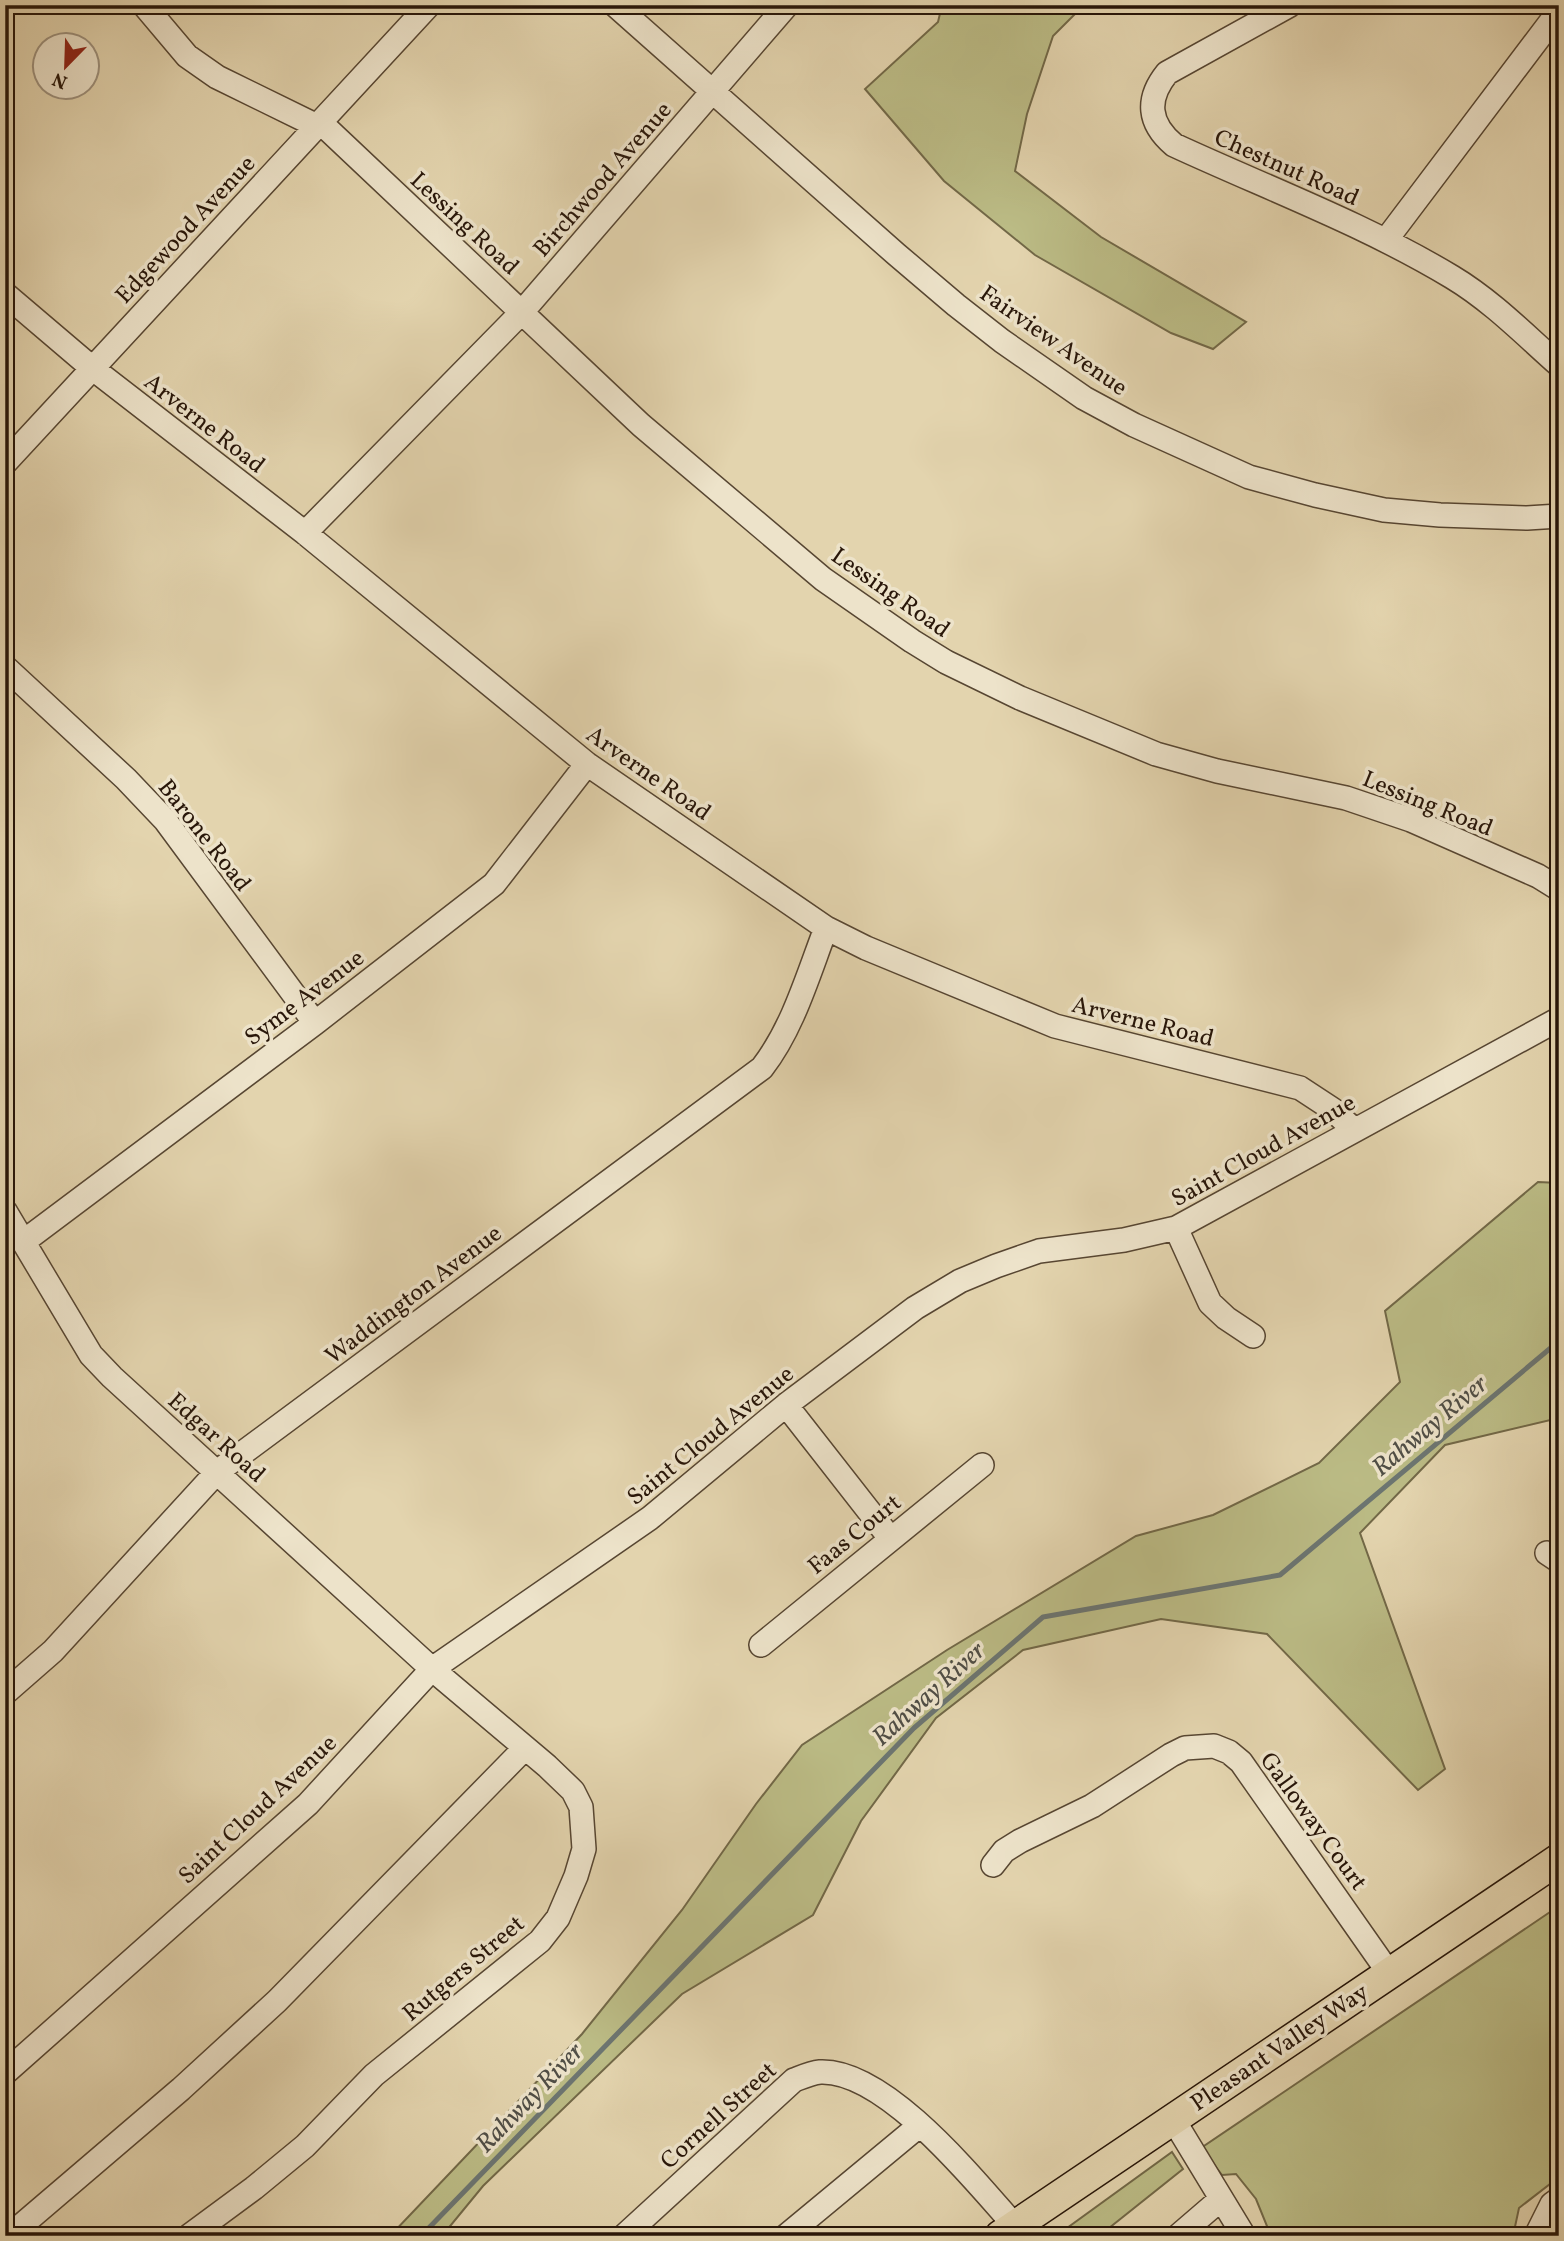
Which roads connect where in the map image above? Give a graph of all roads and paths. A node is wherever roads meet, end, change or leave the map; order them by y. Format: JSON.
{"nodes":[{"id":1,"x":144,"y":5,"type":"edge"},
{"id":2,"x":429,"y":5,"type":"edge"},
{"id":3,"x":615,"y":5,"type":"edge"},
{"id":4,"x":787,"y":5,"type":"edge"},
{"id":5,"x":1290,"y":5,"type":"edge"},
{"id":6,"x":1559,"y":11,"type":"edge"},
{"id":7,"x":712,"y":92,"type":"junction"},
{"id":8,"x":318,"y":124,"type":"junction"},
{"id":9,"x":1386,"y":240,"type":"junction"},
{"id":10,"x":5,"y":294,"type":"edge"},
{"id":11,"x":522,"y":312,"type":"junction"},
{"id":12,"x":1559,"y":365,"type":"edge"},
{"id":13,"x":92,"y":368,"type":"junction"},
{"id":14,"x":5,"y":463,"type":"edge"},
{"id":15,"x":1559,"y":516,"type":"edge"},
{"id":16,"x":305,"y":533,"type":"junction"},
{"id":17,"x":5,"y":667,"type":"edge"},
{"id":18,"x":587,"y":764,"type":"junction"},
{"id":19,"x":1559,"y":888,"type":"edge"},
{"id":20,"x":826,"y":928,"type":"junction"},
{"id":21,"x":1559,"y":1019,"type":"edge"},
{"id":22,"x":315,"y":1023,"type":"junction"},
{"id":23,"x":1353,"y":1129,"type":"junction"},
{"id":24,"x":5,"y":1211,"type":"edge"},
{"id":25,"x":1176,"y":1228,"type":"junction"},
{"id":26,"x":23,"y":1242,"type":"junction"},
{"id":27,"x":1252,"y":1336,"type":"dead end"},
{"id":28,"x":786,"y":1405,"type":"junction"},
{"id":29,"x":982,"y":1465,"type":"dead end"},
{"id":30,"x":217,"y":1472,"type":"junction"},
{"id":31,"x":890,"y":1538,"type":"junction"},
{"id":32,"x":761,"y":1644,"type":"dead end"},
{"id":33,"x":432,"y":1669,"type":"junction"},
{"id":34,"x":5,"y":1693,"type":"edge"},
{"id":35,"x":525,"y":1748,"type":"junction"},
{"id":36,"x":1559,"y":1860,"type":"edge"},
{"id":37,"x":993,"y":1865,"type":"dead end"},
{"id":38,"x":1389,"y":1973,"type":"junction"},
{"id":39,"x":5,"y":2073,"type":"edge"},
{"id":40,"x":1172,"y":2119,"type":"junction"},
{"id":41,"x":920,"y":2125,"type":"junction"},
{"id":42,"x":1221,"y":2199,"type":"junction"},
{"id":43,"x":1559,"y":2199,"type":"edge"},
{"id":44,"x":1007,"y":2230,"type":"edge"},
{"id":45,"x":9,"y":2236,"type":"edge"},
{"id":46,"x":188,"y":2236,"type":"edge"},
{"id":47,"x":624,"y":2236,"type":"edge"},
{"id":48,"x":786,"y":2236,"type":"edge"},
{"id":49,"x":1178,"y":2236,"type":"edge"},
{"id":50,"x":1244,"y":2236,"type":"edge"},
{"id":51,"x":1536,"y":2236,"type":"edge"}],
"edges":[{"from":1,"to":8,"type":"street","name":"Lessing Road"},
{"from":2,"to":8,"type":"street","name":"Edgewood Avenue"},
{"from":3,"to":7,"type":"street","name":"Fairview Avenue"},
{"from":4,"to":7,"type":"street","name":"Birchwood Avenue"},
{"from":5,"to":9,"type":"street","name":"Chestnut Road"},
{"from":6,"to":9,"type":"street"},
{"from":7,"to":11,"type":"street","name":"Birchwood Avenue"},
{"from":7,"to":15,"type":"street","name":"Fairview Avenue"},
{"from":8,"to":11,"type":"street","name":"Lessing Road"},
{"from":8,"to":13,"type":"street","name":"Edgewood Avenue"},
{"from":9,"to":12,"type":"street","name":"Chestnut Road"},
{"from":10,"to":13,"type":"street","name":"Arverne Road"},
{"from":11,"to":16,"type":"street","name":"Birchwood Avenue"},
{"from":11,"to":19,"type":"street","name":"Lessing Road"},
{"from":13,"to":14,"type":"street","name":"Edgewood Avenue"},
{"from":13,"to":16,"type":"street","name":"Arverne Road"},
{"from":16,"to":18,"type":"street","name":"Arverne Road"},
{"from":17,"to":22,"type":"street","name":"Barone Road"},
{"from":18,"to":20,"type":"street","name":"Arverne Road"},
{"from":18,"to":22,"type":"street","name":"Syme Avenue"},
{"from":20,"to":23,"type":"street","name":"Arverne Road"},
{"from":20,"to":30,"type":"street","name":"Waddington Avenue"},
{"from":21,"to":23,"type":"street","name":"Saint Cloud Avenue"},
{"from":22,"to":26,"type":"street","name":"Syme Avenue"},
{"from":23,"to":25,"type":"street","name":"Saint Cloud Avenue"},
{"from":24,"to":26,"type":"street","name":"Edgar Road"},
{"from":25,"to":27,"type":"street"},
{"from":25,"to":28,"type":"street","name":"Saint Cloud Avenue"},
{"from":26,"to":30,"type":"street","name":"Edgar Road"},
{"from":28,"to":31,"type":"street"},
{"from":28,"to":33,"type":"street","name":"Saint Cloud Avenue"},
{"from":29,"to":31,"type":"street","name":"Faas Court"},
{"from":30,"to":33,"type":"street","name":"Edgar Road"},
{"from":30,"to":34,"type":"street","name":"Waddington Avenue"},
{"from":31,"to":32,"type":"street","name":"Faas Court"},
{"from":33,"to":35,"type":"street","name":"Rutgers Street"},
{"from":33,"to":39,"type":"street","name":"Saint Cloud Avenue"},
{"from":35,"to":45,"type":"street"},
{"from":35,"to":46,"type":"street","name":"Rutgers Street"},
{"from":36,"to":38,"type":"main road","name":"Pleasant Valley Way"},
{"from":37,"to":38,"type":"street","name":"Galloway Court"},
{"from":38,"to":40,"type":"main road","name":"Pleasant Valley Way"},
{"from":40,"to":42,"type":"street"},
{"from":40,"to":44,"type":"main road","name":"Pleasant Valley Way"},
{"from":41,"to":44,"type":"street","name":"Cornell Street"},
{"from":41,"to":47,"type":"street","name":"Cornell Street"},
{"from":41,"to":48,"type":"street"},
{"from":42,"to":49,"type":"street"},
{"from":42,"to":50,"type":"street"},
{"from":43,"to":51,"type":"street"}]}
